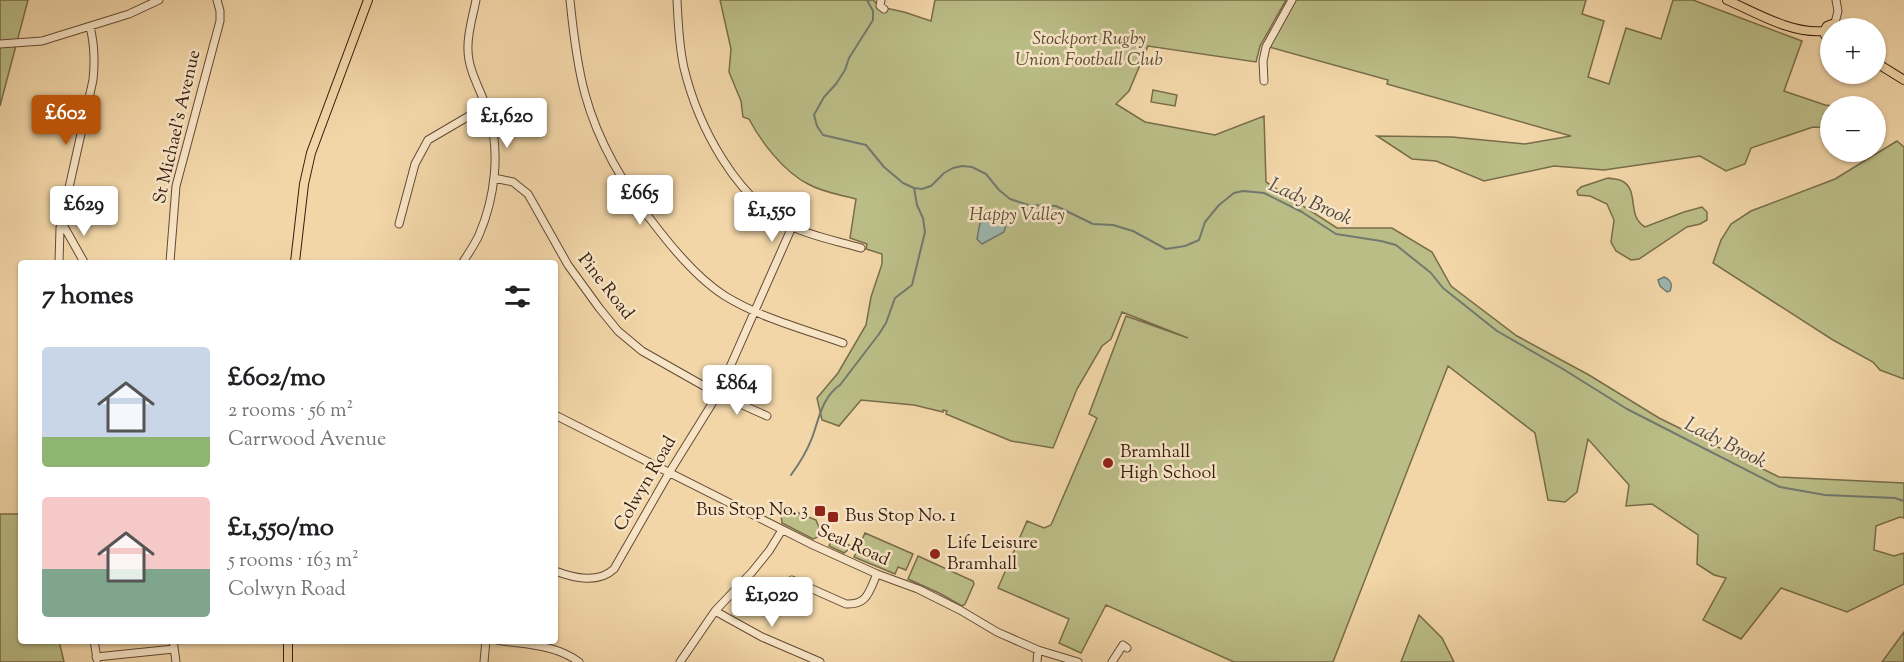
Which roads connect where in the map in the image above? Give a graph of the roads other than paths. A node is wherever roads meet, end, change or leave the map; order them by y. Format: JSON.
{"nodes":[{"id":1,"x":159,"y":0,"type":"edge"},
{"id":2,"x":217,"y":0,"type":"edge"},
{"id":3,"x":368,"y":0,"type":"edge"},
{"id":4,"x":476,"y":0,"type":"edge"},
{"id":5,"x":570,"y":0,"type":"edge"},
{"id":6,"x":677,"y":0,"type":"edge"},
{"id":7,"x":881,"y":0,"type":"edge"},
{"id":8,"x":1292,"y":0,"type":"edge"},
{"id":9,"x":1727,"y":0,"type":"edge"},
{"id":10,"x":1837,"y":1,"type":"edge"},
{"id":11,"x":884,"y":9,"type":"dead end"},
{"id":12,"x":1838,"y":18,"type":"edge"},
{"id":13,"x":90,"y":27,"type":"junction"},
{"id":14,"x":1820,"y":31,"type":"edge"},
{"id":15,"x":0,"y":44,"type":"edge"},
{"id":16,"x":1886,"y":69,"type":"edge"},
{"id":17,"x":1904,"y":80,"type":"edge"},
{"id":18,"x":1264,"y":81,"type":"dead end"},
{"id":19,"x":486,"y":106,"type":"junction"},
{"id":20,"x":494,"y":178,"type":"junction"},
{"id":21,"x":62,"y":223,"type":"junction"},
{"id":22,"x":399,"y":224,"type":"dead end"},
{"id":23,"x":792,"y":227,"type":"junction"},
{"id":24,"x":861,"y":248,"type":"dead end"},
{"id":25,"x":59,"y":260,"type":"edge"},
{"id":26,"x":83,"y":260,"type":"edge"},
{"id":27,"x":170,"y":260,"type":"edge"},
{"id":28,"x":295,"y":260,"type":"edge"},
{"id":29,"x":464,"y":260,"type":"edge"},
{"id":30,"x":754,"y":312,"type":"junction"},
{"id":31,"x":843,"y":342,"type":"dead end"},
{"id":32,"x":718,"y":394,"type":"junction"},
{"id":33,"x":766,"y":416,"type":"dead end"},
{"id":34,"x":558,"y":417,"type":"edge"},
{"id":35,"x":669,"y":473,"type":"junction"},
{"id":36,"x":782,"y":530,"type":"junction"},
{"id":37,"x":558,"y":572,"type":"edge"},
{"id":38,"x":877,"y":574,"type":"junction"},
{"id":39,"x":792,"y":580,"type":"dead end"},
{"id":40,"x":715,"y":611,"type":"junction"},
{"id":41,"x":95,"y":644,"type":"edge"},
{"id":42,"x":288,"y":644,"type":"edge"},
{"id":43,"x":486,"y":644,"type":"edge"},
{"id":44,"x":525,"y":644,"type":"edge"},
{"id":45,"x":174,"y":645,"type":"edge"},
{"id":46,"x":1127,"y":648,"type":"dead end"},
{"id":47,"x":1038,"y":650,"type":"junction"},
{"id":48,"x":97,"y":660,"type":"edge"},
{"id":49,"x":176,"y":662,"type":"edge"},
{"id":50,"x":288,"y":662,"type":"edge"},
{"id":51,"x":484,"y":662,"type":"edge"},
{"id":52,"x":579,"y":662,"type":"edge"},
{"id":53,"x":680,"y":662,"type":"edge"},
{"id":54,"x":820,"y":662,"type":"edge"},
{"id":55,"x":1037,"y":662,"type":"edge"},
{"id":56,"x":1078,"y":662,"type":"edge"},
{"id":57,"x":1112,"y":662,"type":"edge"}],
"edges":[{"from":1,"to":13,"type":"street"},
{"from":2,"to":27,"type":"street","name":"St Michael's Avenue"},
{"from":3,"to":28,"type":"main road"},
{"from":4,"to":19,"type":"street"},
{"from":5,"to":30,"type":"street"},
{"from":6,"to":23,"type":"street"},
{"from":7,"to":11,"type":"street"},
{"from":8,"to":18,"type":"street"},
{"from":9,"to":14,"type":"main road"},
{"from":10,"to":12,"type":"street"},
{"from":13,"to":15,"type":"street"},
{"from":13,"to":21,"type":"street"},
{"from":16,"to":17,"type":"main road"},
{"from":19,"to":20,"type":"street"},
{"from":19,"to":22,"type":"street"},
{"from":20,"to":29,"type":"street"},
{"from":20,"to":32,"type":"street","name":"Pine Road"},
{"from":21,"to":25,"type":"street"},
{"from":21,"to":26,"type":"street"},
{"from":23,"to":24,"type":"street"},
{"from":23,"to":30,"type":"street","name":"Colwyn Road"},
{"from":30,"to":31,"type":"street"},
{"from":30,"to":32,"type":"street","name":"Colwyn Road"},
{"from":32,"to":33,"type":"street","name":"Pine Road"},
{"from":32,"to":35,"type":"street","name":"Colwyn Road"},
{"from":34,"to":35,"type":"street","name":"Seal Road"},
{"from":35,"to":36,"type":"street","name":"Seal Road"},
{"from":35,"to":37,"type":"street","name":"Colwyn Road"},
{"from":36,"to":38,"type":"street","name":"Seal Road"},
{"from":36,"to":40,"type":"street"},
{"from":38,"to":39,"type":"street"},
{"from":38,"to":47,"type":"street","name":"Seal Road"},
{"from":40,"to":53,"type":"street"},
{"from":40,"to":54,"type":"street"},
{"from":41,"to":48,"type":"street"},
{"from":42,"to":50,"type":"main road"},
{"from":43,"to":51,"type":"street"},
{"from":44,"to":52,"type":"street"},
{"from":45,"to":48,"type":"street"},
{"from":45,"to":49,"type":"street"},
{"from":46,"to":57,"type":"street"},
{"from":47,"to":55,"type":"street"},
{"from":47,"to":56,"type":"street","name":"Seal Road"}]}
